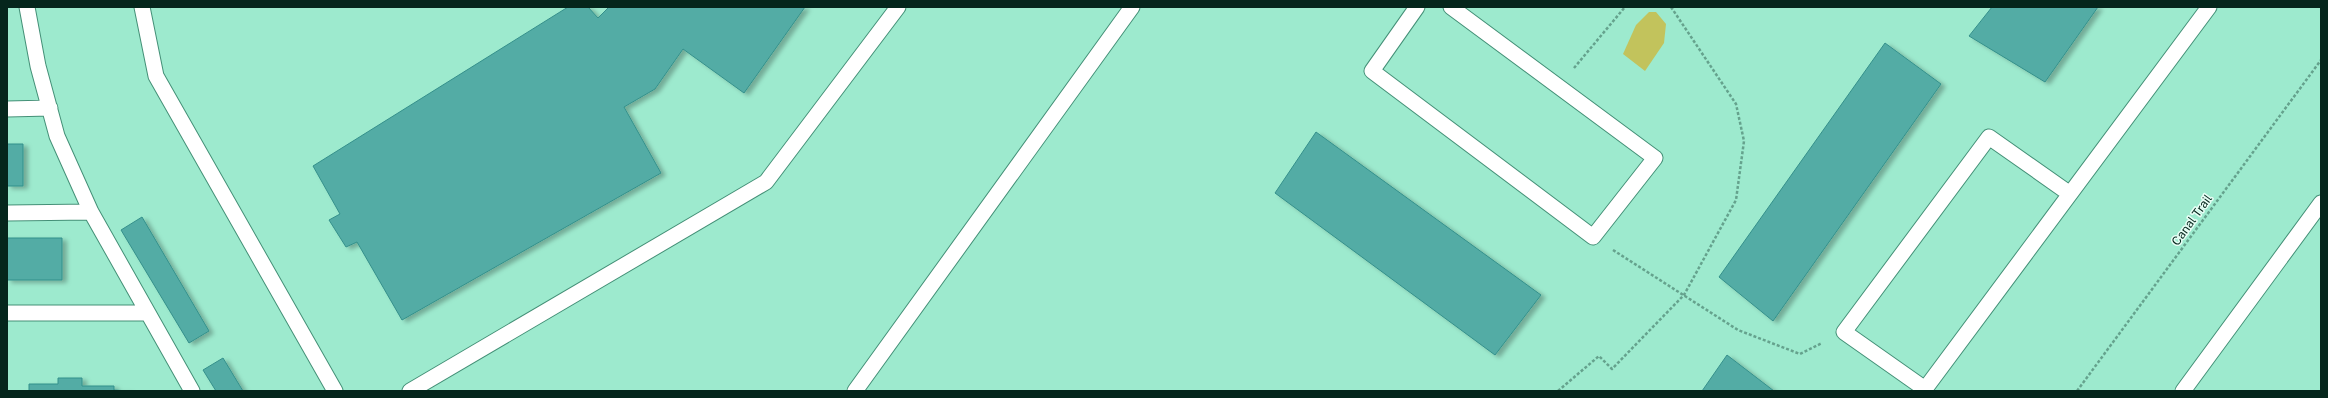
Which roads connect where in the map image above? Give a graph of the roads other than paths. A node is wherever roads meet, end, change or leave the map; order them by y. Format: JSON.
{"nodes":[{"id":1,"x":27,"y":7,"type":"edge"},
{"id":2,"x":142,"y":7,"type":"edge"},
{"id":3,"x":898,"y":7,"type":"edge"},
{"id":4,"x":1132,"y":7,"type":"edge"},
{"id":5,"x":1417,"y":7,"type":"edge"},
{"id":6,"x":1451,"y":7,"type":"edge"},
{"id":7,"x":2209,"y":7,"type":"edge"},
{"id":8,"x":50,"y":108,"type":"junction"},
{"id":9,"x":7,"y":110,"type":"edge"},
{"id":10,"x":2070,"y":194,"type":"junction"},
{"id":11,"x":2321,"y":203,"type":"edge"},
{"id":12,"x":91,"y":212,"type":"junction"},
{"id":13,"x":7,"y":213,"type":"edge"},
{"id":14,"x":7,"y":313,"type":"edge"},
{"id":15,"x":148,"y":313,"type":"junction"},
{"id":16,"x":192,"y":391,"type":"edge"},
{"id":17,"x":335,"y":391,"type":"edge"},
{"id":18,"x":410,"y":391,"type":"edge"},
{"id":19,"x":855,"y":391,"type":"edge"},
{"id":20,"x":2183,"y":391,"type":"edge"}],
"edges":[{"from":1,"to":8,"type":"lane"},
{"from":2,"to":17,"type":"lane"},
{"from":3,"to":18,"type":"lane"},
{"from":4,"to":19,"type":"lane"},
{"from":5,"to":6,"type":"lane"},
{"from":7,"to":10,"type":"lane"},
{"from":8,"to":9,"type":"lane"},
{"from":8,"to":12,"type":"lane"},
{"from":10,"to":10,"type":"lane"},
{"from":11,"to":20,"type":"lane"},
{"from":12,"to":13,"type":"lane"},
{"from":12,"to":15,"type":"lane"},
{"from":14,"to":15,"type":"lane"},
{"from":15,"to":16,"type":"lane"}]}
